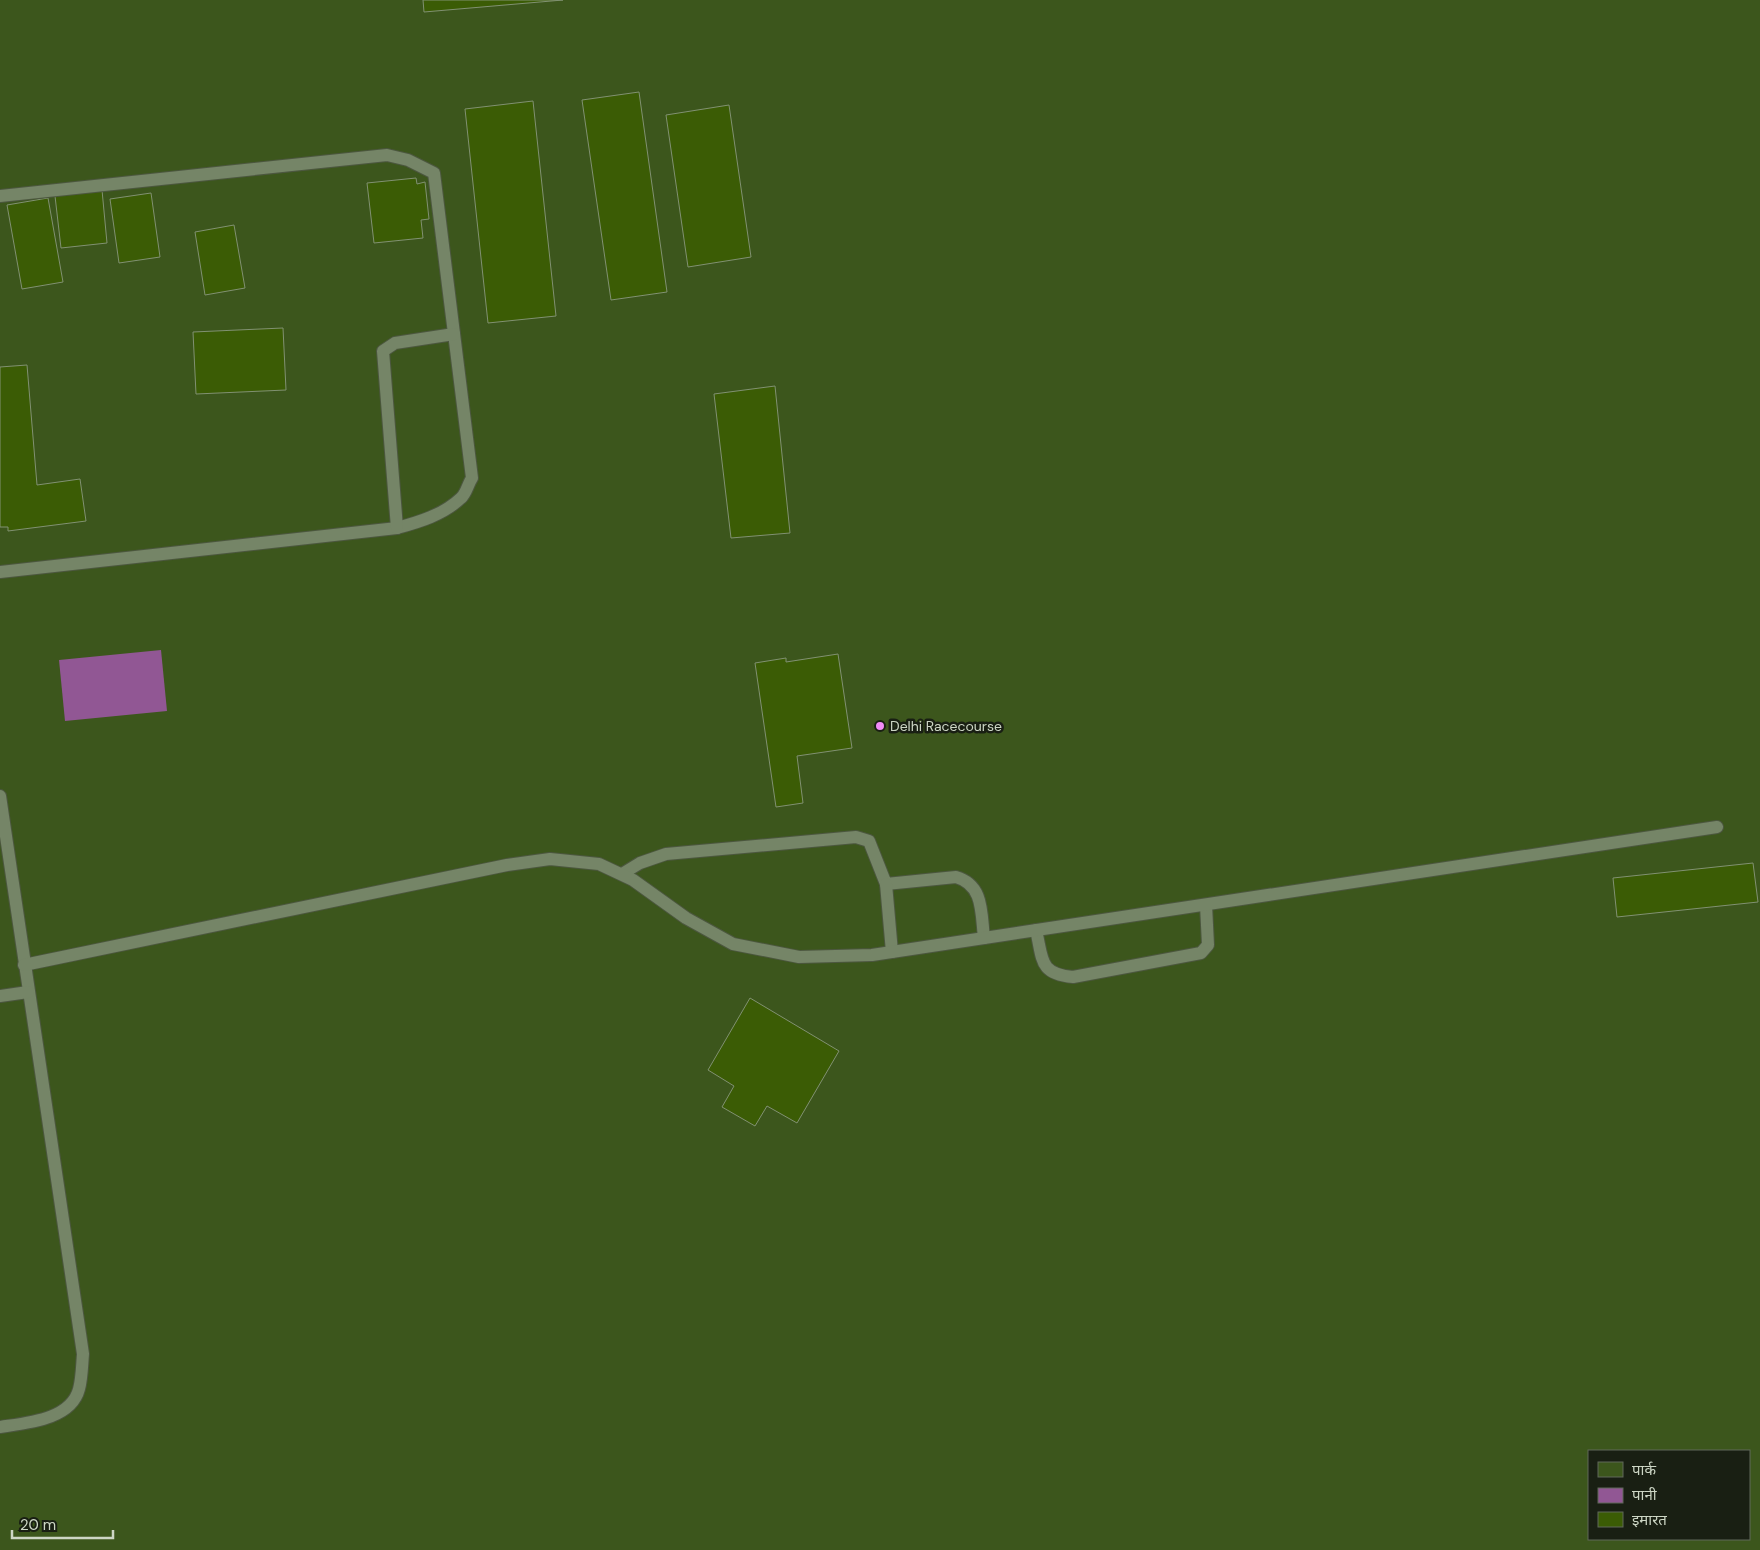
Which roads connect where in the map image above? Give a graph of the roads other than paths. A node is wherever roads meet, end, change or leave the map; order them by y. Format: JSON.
{"nodes":[{"id":1,"x":0,"y":196,"type":"edge"},
{"id":2,"x":454,"y":334,"type":"junction"},
{"id":3,"x":397,"y":528,"type":"junction"},
{"id":4,"x":0,"y":572,"type":"edge"},
{"id":5,"x":0,"y":796,"type":"edge"},
{"id":6,"x":1717,"y":827,"type":"dead end"},
{"id":7,"x":622,"y":874,"type":"junction"},
{"id":8,"x":886,"y":884,"type":"junction"},
{"id":9,"x":1206,"y":904,"type":"junction"},
{"id":10,"x":1036,"y":930,"type":"junction"},
{"id":11,"x":984,"y":938,"type":"junction"},
{"id":12,"x":892,"y":952,"type":"junction"},
{"id":13,"x":24,"y":965,"type":"junction"},
{"id":14,"x":28,"y":992,"type":"junction"},
{"id":15,"x":0,"y":996,"type":"edge"},
{"id":16,"x":0,"y":1427,"type":"edge"}],
"edges":[{"from":1,"to":2,"type":"lane"},
{"from":2,"to":3,"type":"lane"},
{"from":2,"to":3,"type":"lane"},
{"from":3,"to":4,"type":"lane"},
{"from":5,"to":13,"type":"lane"},
{"from":6,"to":9,"type":"lane"},
{"from":7,"to":8,"type":"lane"},
{"from":7,"to":12,"type":"lane"},
{"from":7,"to":13,"type":"lane"},
{"from":8,"to":11,"type":"lane"},
{"from":8,"to":12,"type":"lane"},
{"from":9,"to":10,"type":"lane"},
{"from":9,"to":10,"type":"lane"},
{"from":10,"to":11,"type":"lane"},
{"from":11,"to":12,"type":"lane"},
{"from":13,"to":14,"type":"lane"},
{"from":14,"to":15,"type":"lane"},
{"from":14,"to":16,"type":"lane"}]}
